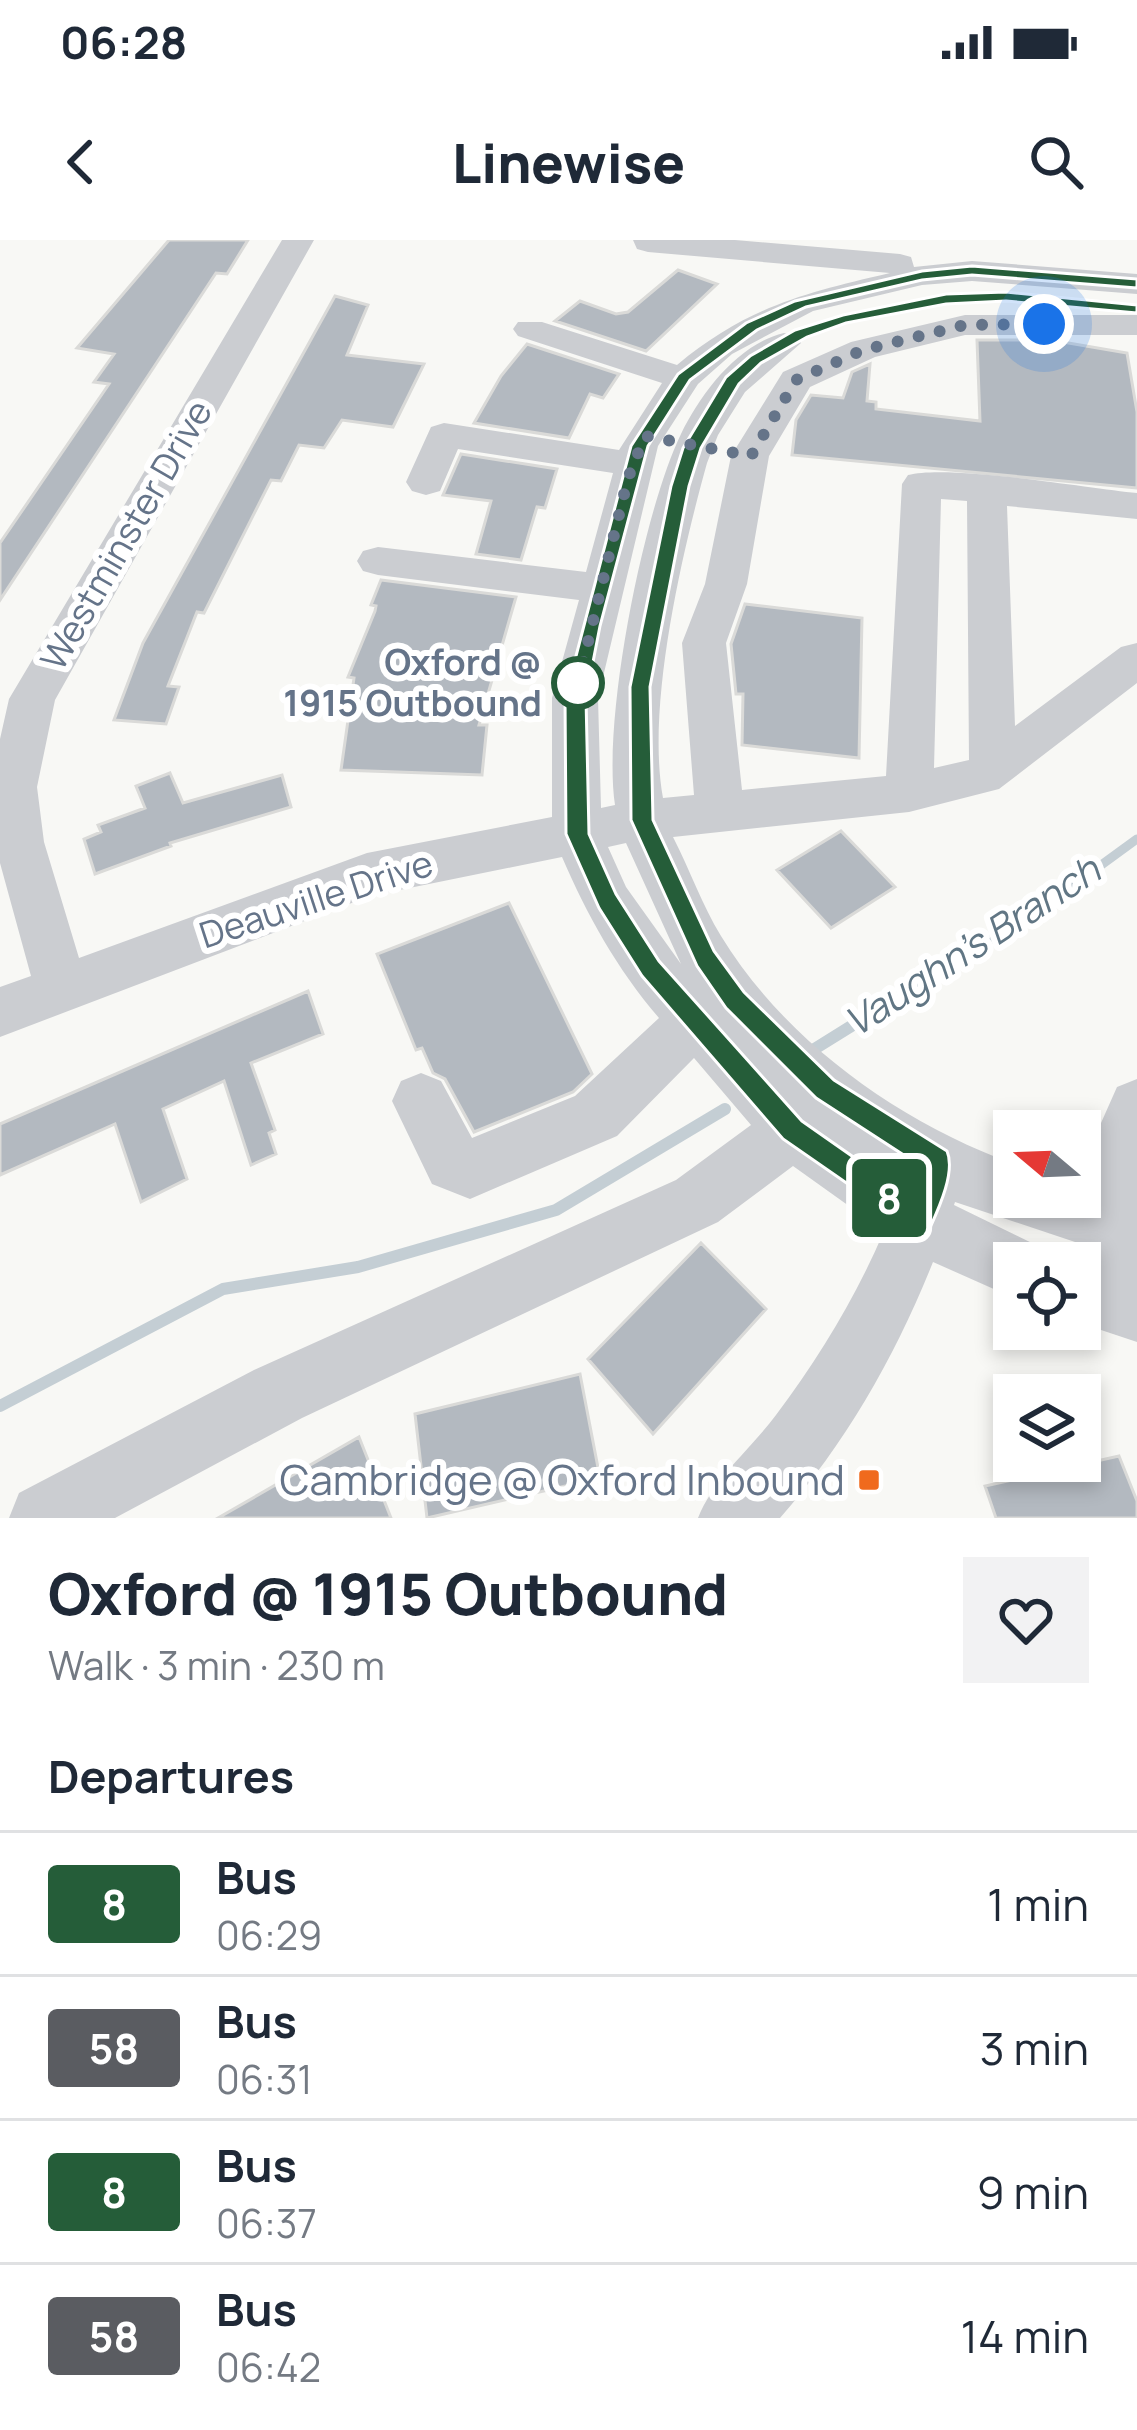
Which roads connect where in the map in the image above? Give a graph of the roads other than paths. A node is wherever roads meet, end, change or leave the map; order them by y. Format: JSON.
{"nodes":[{"id":1,"x":298,"y":240,"type":"edge"},
{"id":2,"x":631,"y":240,"type":"edge"},
{"id":3,"x":648,"y":242,"type":"edge"},
{"id":4,"x":996,"y":261,"type":"edge"},
{"id":5,"x":1137,"y":284,"type":"edge"},
{"id":6,"x":1137,"y":308,"type":"edge"},
{"id":7,"x":814,"y":314,"type":"junction"},
{"id":8,"x":1137,"y":326,"type":"edge"},
{"id":9,"x":530,"y":329,"type":"dead end"},
{"id":10,"x":682,"y":379,"type":"junction"},
{"id":11,"x":466,"y":394,"type":"dead end"},
{"id":12,"x":444,"y":435,"type":"junction"},
{"id":13,"x":692,"y":448,"type":"junction"},
{"id":14,"x":639,"y":450,"type":"junction"},
{"id":15,"x":751,"y":456,"type":"junction"},
{"id":16,"x":426,"y":482,"type":"dead end"},
{"id":17,"x":987,"y":490,"type":"junction"},
{"id":18,"x":1137,"y":506,"type":"edge"},
{"id":19,"x":378,"y":561,"type":"dead end"},
{"id":20,"x":600,"y":588,"type":"junction"},
{"id":21,"x":1137,"y":659,"type":"edge"},
{"id":22,"x":993,"y":768,"type":"junction"},
{"id":23,"x":909,"y":793,"type":"junction"},
{"id":24,"x":720,"y":812,"type":"junction"},
{"id":25,"x":642,"y":820,"type":"junction"},
{"id":26,"x":578,"y":834,"type":"junction"},
{"id":27,"x":61,"y":986,"type":"junction"},
{"id":28,"x":0,"y":1012,"type":"edge"},
{"id":29,"x":696,"y":1018,"type":"junction"},
{"id":30,"x":421,"y":1102,"type":"dead end"},
{"id":31,"x":1137,"y":1107,"type":"edge"},
{"id":32,"x":793,"y":1130,"type":"junction"},
{"id":33,"x":929,"y":1191,"type":"junction"},
{"id":34,"x":993,"y":1193,"type":"edge"},
{"id":35,"x":1092,"y":1218,"type":"edge"},
{"id":36,"x":1131,"y":1230,"type":"edge"},
{"id":37,"x":993,"y":1260,"type":"edge"},
{"id":38,"x":1116,"y":1303,"type":"edge"},
{"id":39,"x":742,"y":1514,"type":"edge"},
{"id":40,"x":44,"y":1518,"type":"edge"}],
"edges":[{"from":1,"to":27,"type":"street","name":"Westminster Drive"},
{"from":2,"to":3,"type":"street"},
{"from":3,"to":4,"type":"street"},
{"from":3,"to":7,"type":"street"},
{"from":4,"to":5,"type":"street"},
{"from":4,"to":7,"type":"street"},
{"from":6,"to":7,"type":"street"},
{"from":7,"to":10,"type":"street"},
{"from":7,"to":13,"type":"street"},
{"from":8,"to":15,"type":"street"},
{"from":9,"to":10,"type":"street"},
{"from":10,"to":14,"type":"street"},
{"from":11,"to":12,"type":"street"},
{"from":12,"to":14,"type":"street"},
{"from":12,"to":16,"type":"street"},
{"from":13,"to":14,"type":"street"},
{"from":13,"to":15,"type":"street"},
{"from":13,"to":25,"type":"street"},
{"from":14,"to":20,"type":"street"},
{"from":15,"to":24,"type":"street"},
{"from":17,"to":18,"type":"street"},
{"from":17,"to":22,"type":"street"},
{"from":17,"to":23,"type":"street"},
{"from":19,"to":20,"type":"street"},
{"from":20,"to":26,"type":"street"},
{"from":21,"to":22,"type":"street","name":"Deauville Drive"},
{"from":22,"to":23,"type":"street","name":"Deauville Drive"},
{"from":23,"to":24,"type":"street","name":"Deauville Drive"},
{"from":24,"to":25,"type":"street","name":"Deauville Drive"},
{"from":25,"to":26,"type":"street","name":"Deauville Drive"},
{"from":25,"to":33,"type":"street"},
{"from":26,"to":27,"type":"street","name":"Deauville Drive"},
{"from":26,"to":29,"type":"street"},
{"from":27,"to":28,"type":"street","name":"Deauville Drive"},
{"from":29,"to":30,"type":"street"},
{"from":29,"to":32,"type":"street"},
{"from":31,"to":36,"type":"street"},
{"from":32,"to":33,"type":"street"},
{"from":32,"to":40,"type":"street"},
{"from":33,"to":34,"type":"street"},
{"from":33,"to":37,"type":"street"},
{"from":33,"to":39,"type":"street"},
{"from":35,"to":36,"type":"street"},
{"from":36,"to":38,"type":"street"}]}
